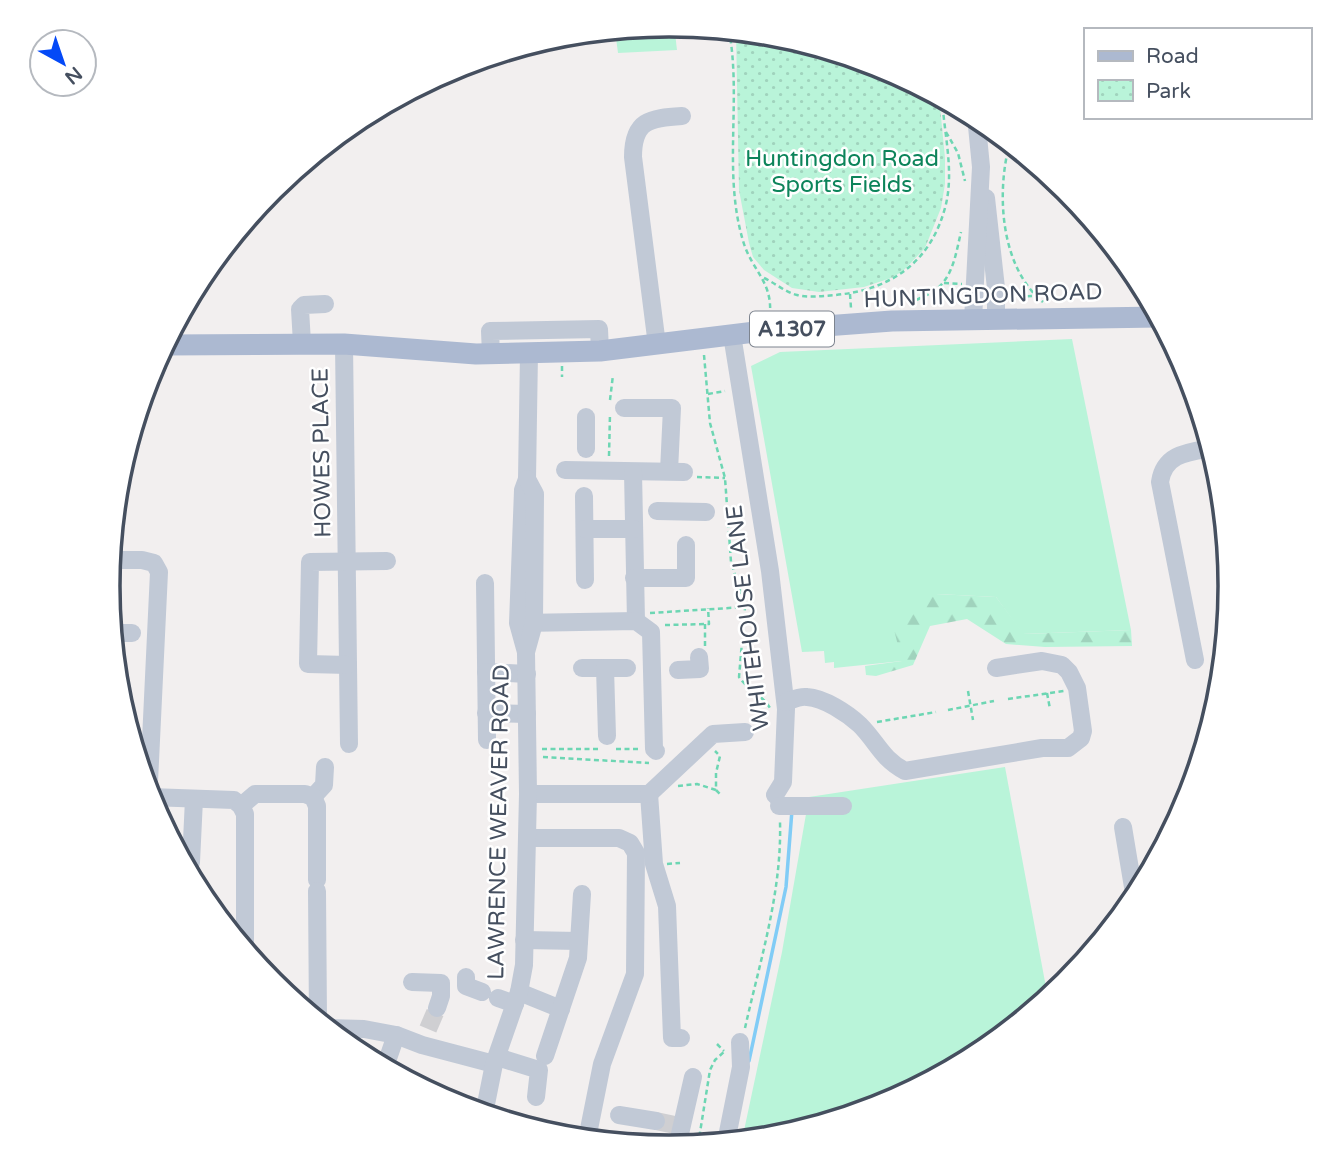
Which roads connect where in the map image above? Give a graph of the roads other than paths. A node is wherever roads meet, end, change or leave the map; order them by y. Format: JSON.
{"nodes":[{"id":1,"x":682,"y":116,"type":"dead end"},
{"id":2,"x":980,"y":133,"type":"edge"},
{"id":3,"x":626,"y":165,"type":"dead end"},
{"id":4,"x":981,"y":167,"type":"junction"},
{"id":5,"x":325,"y":304,"type":"dead end"},
{"id":6,"x":1148,"y":317,"type":"edge"},
{"id":7,"x":648,"y":320,"type":"dead end"},
{"id":8,"x":973,"y":320,"type":"junction"},
{"id":9,"x":996,"y":320,"type":"junction"},
{"id":10,"x":732,"y":335,"type":"junction"},
{"id":11,"x":302,"y":343,"type":"junction"},
{"id":12,"x":344,"y":344,"type":"junction"},
{"id":13,"x":176,"y":345,"type":"edge"},
{"id":14,"x":657,"y":345,"type":"junction"},
{"id":15,"x":600,"y":351,"type":"junction"},
{"id":16,"x":529,"y":353,"type":"junction"},
{"id":17,"x":491,"y":354,"type":"junction"},
{"id":18,"x":624,"y":408,"type":"dead end"},
{"id":19,"x":586,"y":417,"type":"dead end"},
{"id":20,"x":1201,"y":449,"type":"edge"},
{"id":21,"x":585,"y":460,"type":"junction"},
{"id":22,"x":565,"y":470,"type":"dead end"},
{"id":23,"x":633,"y":472,"type":"junction"},
{"id":24,"x":584,"y":496,"type":"dead end"},
{"id":25,"x":645,"y":511,"type":"junction"},
{"id":26,"x":706,"y":512,"type":"dead end"},
{"id":27,"x":584,"y":529,"type":"junction"},
{"id":28,"x":634,"y":529,"type":"junction"},
{"id":29,"x":686,"y":545,"type":"dead end"},
{"id":30,"x":121,"y":560,"type":"edge"},
{"id":31,"x":347,"y":561,"type":"junction"},
{"id":32,"x":387,"y":561,"type":"dead end"},
{"id":33,"x":634,"y":578,"type":"junction"},
{"id":34,"x":585,"y":580,"type":"dead end"},
{"id":35,"x":485,"y":583,"type":"dead end"},
{"id":36,"x":526,"y":623,"type":"junction"},
{"id":37,"x":644,"y":626,"type":"junction"},
{"id":38,"x":122,"y":633,"type":"edge"},
{"id":39,"x":132,"y":634,"type":"dead end"},
{"id":40,"x":699,"y":657,"type":"road end"},
{"id":41,"x":1195,"y":660,"type":"dead end"},
{"id":42,"x":348,"y":665,"type":"junction"},
{"id":43,"x":582,"y":668,"type":"dead end"},
{"id":44,"x":605,"y":668,"type":"junction"},
{"id":45,"x":996,"y":668,"type":"dead end"},
{"id":46,"x":653,"y":669,"type":"junction"},
{"id":47,"x":485,"y":672,"type":"junction"},
{"id":48,"x":527,"y":674,"type":"junction"},
{"id":49,"x":778,"y":705,"type":"junction"},
{"id":50,"x":486,"y":713,"type":"junction"},
{"id":51,"x":527,"y":714,"type":"junction"},
{"id":52,"x":745,"y":732,"type":"dead end"},
{"id":53,"x":486,"y":740,"type":"dead end"},
{"id":54,"x":349,"y":744,"type":"dead end"},
{"id":55,"x":609,"y":745,"type":"road end"},
{"id":56,"x":655,"y":750,"type":"road end"},
{"id":57,"x":150,"y":765,"type":"edge"},
{"id":58,"x":325,"y":767,"type":"dead end"},
{"id":59,"x":528,"y":794,"type":"junction"},
{"id":60,"x":649,"y":794,"type":"junction"},
{"id":61,"x":313,"y":797,"type":"junction"},
{"id":62,"x":163,"y":798,"type":"edge"},
{"id":63,"x":194,"y":799,"type":"junction"},
{"id":64,"x":241,"y":806,"type":"junction"},
{"id":65,"x":844,"y":806,"type":"dead end"},
{"id":66,"x":1123,"y":827,"type":"dead end"},
{"id":67,"x":527,"y":838,"type":"junction"},
{"id":68,"x":191,"y":856,"type":"edge"},
{"id":69,"x":1132,"y":882,"type":"edge"},
{"id":70,"x":582,"y":894,"type":"dead end"},
{"id":71,"x":244,"y":932,"type":"edge"},
{"id":72,"x":524,"y":940,"type":"junction"},
{"id":73,"x":579,"y":941,"type":"junction"},
{"id":74,"x":466,"y":977,"type":"dead end"},
{"id":75,"x":412,"y":982,"type":"dead end"},
{"id":76,"x":517,"y":998,"type":"junction"},
{"id":77,"x":437,"y":1007,"type":"tunnel mouth"},
{"id":78,"x":318,"y":1008,"type":"edge"},
{"id":79,"x":561,"y":1009,"type":"junction"},
{"id":80,"x":344,"y":1028,"type":"edge"},
{"id":81,"x":396,"y":1035,"type":"junction"},
{"id":82,"x":681,"y":1038,"type":"dead end"},
{"id":83,"x":732,"y":1047,"type":"road end"},
{"id":84,"x":545,"y":1056,"type":"dead end"},
{"id":85,"x":388,"y":1058,"type":"edge"},
{"id":86,"x":496,"y":1061,"type":"junction"},
{"id":87,"x":693,"y":1077,"type":"dead end"},
{"id":88,"x":536,"y":1097,"type":"dead end"},
{"id":89,"x":486,"y":1103,"type":"edge"},
{"id":90,"x":619,"y":1115,"type":"dead end"},
{"id":91,"x":656,"y":1121,"type":"tunnel mouth"},
{"id":92,"x":589,"y":1129,"type":"edge"},
{"id":93,"x":728,"y":1132,"type":"edge"},
{"id":94,"x":678,"y":1135,"type":"edge"}],
"edges":[{"from":1,"to":14,"type":"street"},
{"from":2,"to":4,"type":"street"},
{"from":3,"to":7,"type":"street"},
{"from":4,"to":8,"type":"street"},
{"from":4,"to":9,"type":"street"},
{"from":5,"to":11,"type":"street"},
{"from":6,"to":9,"type":"main road","name":"HUNTINGDON ROAD","number":"A1307"},
{"from":8,"to":9,"type":"main road","name":"HUNTINGDON ROAD","number":"A1307"},
{"from":8,"to":10,"type":"main road","name":"HUNTINGDON ROAD","number":"A1307"},
{"from":10,"to":14,"type":"main road","name":"HUNTINGDON ROAD","number":"A1307"},
{"from":10,"to":49,"type":"street","name":"WHITEHOUSE LANE"},
{"from":11,"to":12,"type":"main road","name":"HUNTINGDON ROAD","number":"A1307"},
{"from":11,"to":13,"type":"main road","name":"HUNTINGDON ROAD","number":"A1307"},
{"from":12,"to":17,"type":"main road","name":"HUNTINGDON ROAD","number":"A1307"},
{"from":12,"to":31,"type":"street","name":"HOWES PLACE"},
{"from":14,"to":15,"type":"main road","name":"HUNTINGDON ROAD","number":"A1307"},
{"from":15,"to":16,"type":"main road","name":"HUNTINGDON ROAD","number":"A1307"},
{"from":15,"to":17,"type":"street"},
{"from":16,"to":17,"type":"main road","name":"HUNTINGDON ROAD","number":"A1307"},
{"from":16,"to":36,"type":"street","name":"LAWRENCE WEAVER ROAD"},
{"from":18,"to":23,"type":"street"},
{"from":19,"to":21,"type":"street"},
{"from":20,"to":41,"type":"street"},
{"from":21,"to":22,"type":"street"},
{"from":21,"to":23,"type":"street"},
{"from":23,"to":25,"type":"street"},
{"from":24,"to":27,"type":"street"},
{"from":25,"to":26,"type":"street"},
{"from":25,"to":28,"type":"street"},
{"from":27,"to":28,"type":"street"},
{"from":27,"to":34,"type":"street"},
{"from":28,"to":33,"type":"street"},
{"from":29,"to":33,"type":"street"},
{"from":30,"to":57,"type":"street"},
{"from":31,"to":32,"type":"street"},
{"from":31,"to":42,"type":"street","name":"HOWES PLACE"},
{"from":31,"to":42,"type":"street","name":"HOWES PLACE"},
{"from":33,"to":37,"type":"street"},
{"from":35,"to":47,"type":"street"},
{"from":36,"to":37,"type":"street"},
{"from":36,"to":48,"type":"street","name":"LAWRENCE WEAVER ROAD"},
{"from":37,"to":46,"type":"street"},
{"from":38,"to":39,"type":"street"},
{"from":40,"to":46,"type":"street"},
{"from":42,"to":54,"type":"street","name":"HOWES PLACE"},
{"from":43,"to":44,"type":"street"},
{"from":44,"to":46,"type":"street"},
{"from":44,"to":55,"type":"street"},
{"from":45,"to":49,"type":"street"},
{"from":46,"to":56,"type":"street"},
{"from":47,"to":48,"type":"street"},
{"from":47,"to":50,"type":"street"},
{"from":48,"to":51,"type":"street","name":"LAWRENCE WEAVER ROAD"},
{"from":49,"to":65,"type":"street","name":"WHITEHOUSE LANE"},
{"from":50,"to":51,"type":"street"},
{"from":50,"to":53,"type":"street"},
{"from":51,"to":59,"type":"street","name":"LAWRENCE WEAVER ROAD"},
{"from":52,"to":60,"type":"street"},
{"from":58,"to":61,"type":"street"},
{"from":59,"to":60,"type":"street"},
{"from":59,"to":67,"type":"street","name":"LAWRENCE WEAVER ROAD"},
{"from":60,"to":82,"type":"street"},
{"from":61,"to":64,"type":"street"},
{"from":61,"to":78,"type":"street"},
{"from":62,"to":63,"type":"street"},
{"from":63,"to":64,"type":"street"},
{"from":63,"to":68,"type":"street"},
{"from":64,"to":71,"type":"street"},
{"from":66,"to":69,"type":"street"},
{"from":67,"to":72,"type":"street","name":"LAWRENCE WEAVER ROAD"},
{"from":67,"to":92,"type":"street"},
{"from":70,"to":73,"type":"street"},
{"from":72,"to":73,"type":"street"},
{"from":72,"to":76,"type":"street","name":"LAWRENCE WEAVER ROAD"},
{"from":73,"to":79,"type":"street"},
{"from":74,"to":76,"type":"street"},
{"from":75,"to":77,"type":"street"},
{"from":76,"to":79,"type":"street"},
{"from":76,"to":86,"type":"street","name":"LAWRENCE WEAVER ROAD"},
{"from":79,"to":84,"type":"street"},
{"from":80,"to":81,"type":"street"},
{"from":81,"to":85,"type":"street"},
{"from":81,"to":86,"type":"street"},
{"from":83,"to":93,"type":"street"},
{"from":86,"to":88,"type":"street"},
{"from":86,"to":89,"type":"street","name":"LAWRENCE WEAVER ROAD"},
{"from":87,"to":94,"type":"street"},
{"from":90,"to":91,"type":"street"}]}
